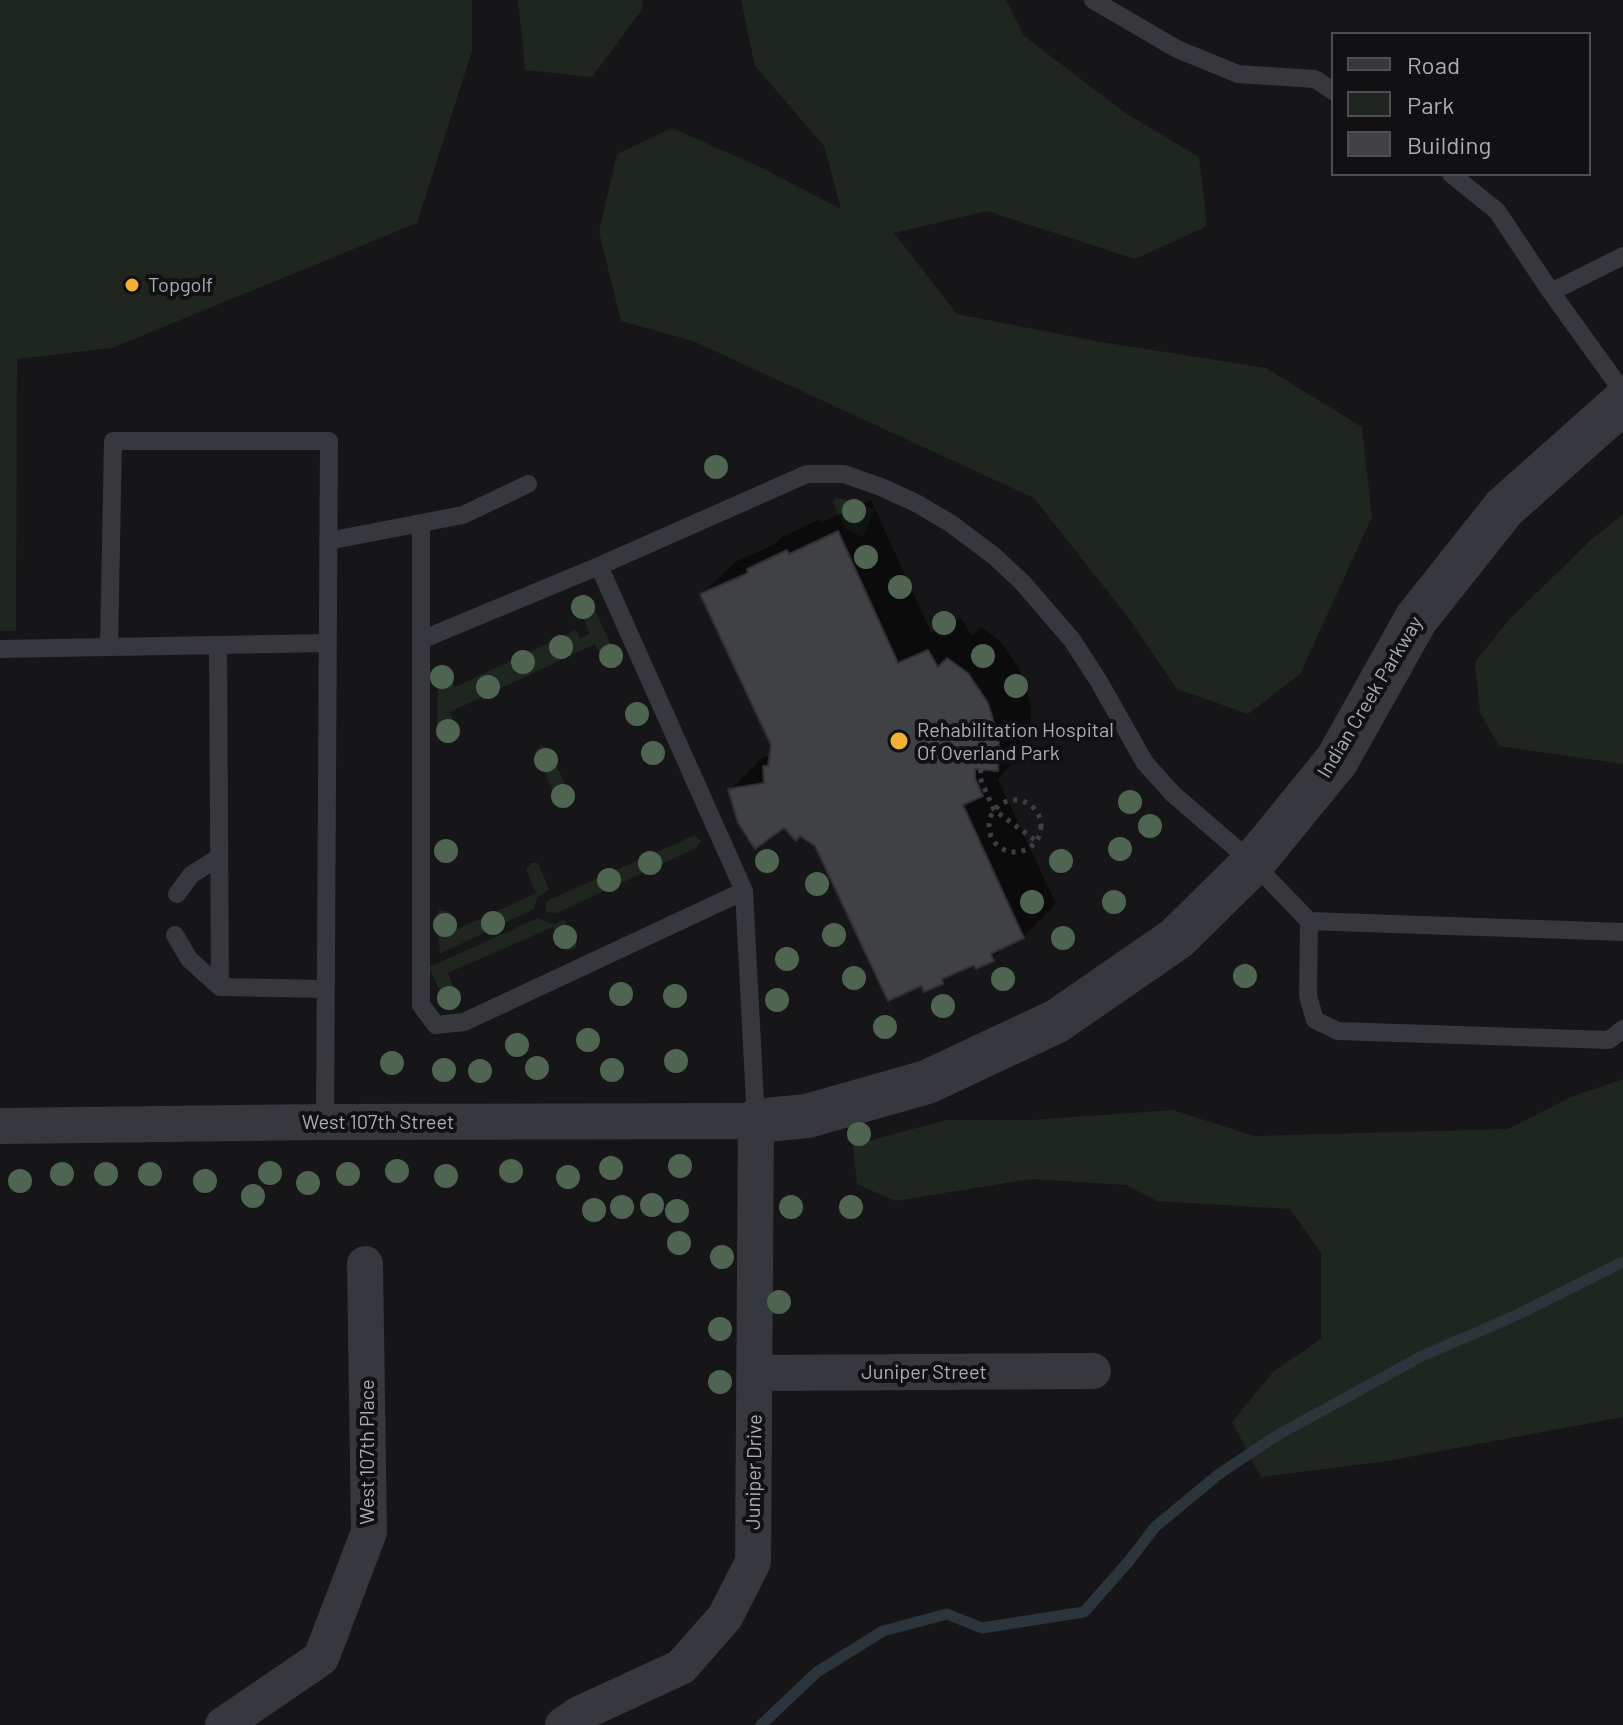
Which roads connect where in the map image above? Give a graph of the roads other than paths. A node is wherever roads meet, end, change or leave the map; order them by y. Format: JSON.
{"nodes":[{"id":1,"x":1093,"y":0,"type":"edge"},
{"id":2,"x":1331,"y":90,"type":"edge"},
{"id":3,"x":1453,"y":176,"type":"edge"},
{"id":4,"x":1623,"y":256,"type":"edge"},
{"id":5,"x":1551,"y":292,"type":"junction"},
{"id":6,"x":1623,"y":392,"type":"edge"},
{"id":7,"x":1623,"y":402,"type":"edge"},
{"id":8,"x":528,"y":484,"type":"dead end"},
{"id":9,"x":421,"y":523,"type":"junction"},
{"id":10,"x":328,"y":541,"type":"junction"},
{"id":11,"x":599,"y":566,"type":"junction"},
{"id":12,"x":421,"y":640,"type":"junction"},
{"id":13,"x":327,"y":643,"type":"junction"},
{"id":14,"x":218,"y":646,"type":"junction"},
{"id":15,"x":109,"y":647,"type":"junction"},
{"id":16,"x":0,"y":649,"type":"edge"},
{"id":17,"x":219,"y":857,"type":"junction"},
{"id":18,"x":1253,"y":863,"type":"junction"},
{"id":19,"x":744,"y":891,"type":"junction"},
{"id":20,"x":177,"y":894,"type":"dead end"},
{"id":21,"x":1309,"y":921,"type":"junction"},
{"id":22,"x":1623,"y":932,"type":"edge"},
{"id":23,"x":175,"y":935,"type":"dead end"},
{"id":24,"x":220,"y":987,"type":"junction"},
{"id":25,"x":326,"y":989,"type":"junction"},
{"id":26,"x":1623,"y":1029,"type":"edge"},
{"id":27,"x":756,"y":1121,"type":"junction"},
{"id":28,"x":325,"y":1122,"type":"junction"},
{"id":29,"x":0,"y":1126,"type":"edge"},
{"id":30,"x":365,"y":1264,"type":"dead end"},
{"id":31,"x":1093,"y":1371,"type":"dead end"},
{"id":32,"x":755,"y":1373,"type":"junction"},
{"id":33,"x":223,"y":1725,"type":"edge"},
{"id":34,"x":563,"y":1725,"type":"edge"}],
"edges":[{"from":1,"to":2,"type":"lane"},
{"from":3,"to":5,"type":"lane"},
{"from":4,"to":5,"type":"lane"},
{"from":5,"to":6,"type":"lane"},
{"from":7,"to":18,"type":"street","name":"Indian Creek Parkway"},
{"from":8,"to":9,"type":"lane"},
{"from":9,"to":10,"type":"lane"},
{"from":9,"to":12,"type":"lane"},
{"from":10,"to":13,"type":"lane"},
{"from":10,"to":15,"type":"lane"},
{"from":11,"to":12,"type":"lane"},
{"from":11,"to":18,"type":"lane"},
{"from":11,"to":19,"type":"lane"},
{"from":12,"to":19,"type":"lane"},
{"from":13,"to":14,"type":"lane"},
{"from":13,"to":25,"type":"lane"},
{"from":14,"to":15,"type":"lane"},
{"from":14,"to":17,"type":"lane"},
{"from":15,"to":16,"type":"lane"},
{"from":17,"to":20,"type":"lane"},
{"from":17,"to":24,"type":"lane"},
{"from":18,"to":21,"type":"lane"},
{"from":18,"to":27,"type":"street","name":"Indian Creek Parkway"},
{"from":19,"to":27,"type":"lane"},
{"from":21,"to":22,"type":"lane"},
{"from":21,"to":26,"type":"lane"},
{"from":23,"to":24,"type":"lane"},
{"from":24,"to":25,"type":"lane"},
{"from":25,"to":28,"type":"lane"},
{"from":27,"to":28,"type":"street","name":"West 107th Street"},
{"from":27,"to":32,"type":"street","name":"Juniper Drive"},
{"from":28,"to":29,"type":"street","name":"West 107th Street"},
{"from":30,"to":33,"type":"street","name":"West 107th Place"},
{"from":31,"to":32,"type":"street","name":"Juniper Street"},
{"from":32,"to":34,"type":"street","name":"Juniper Drive"}]}
